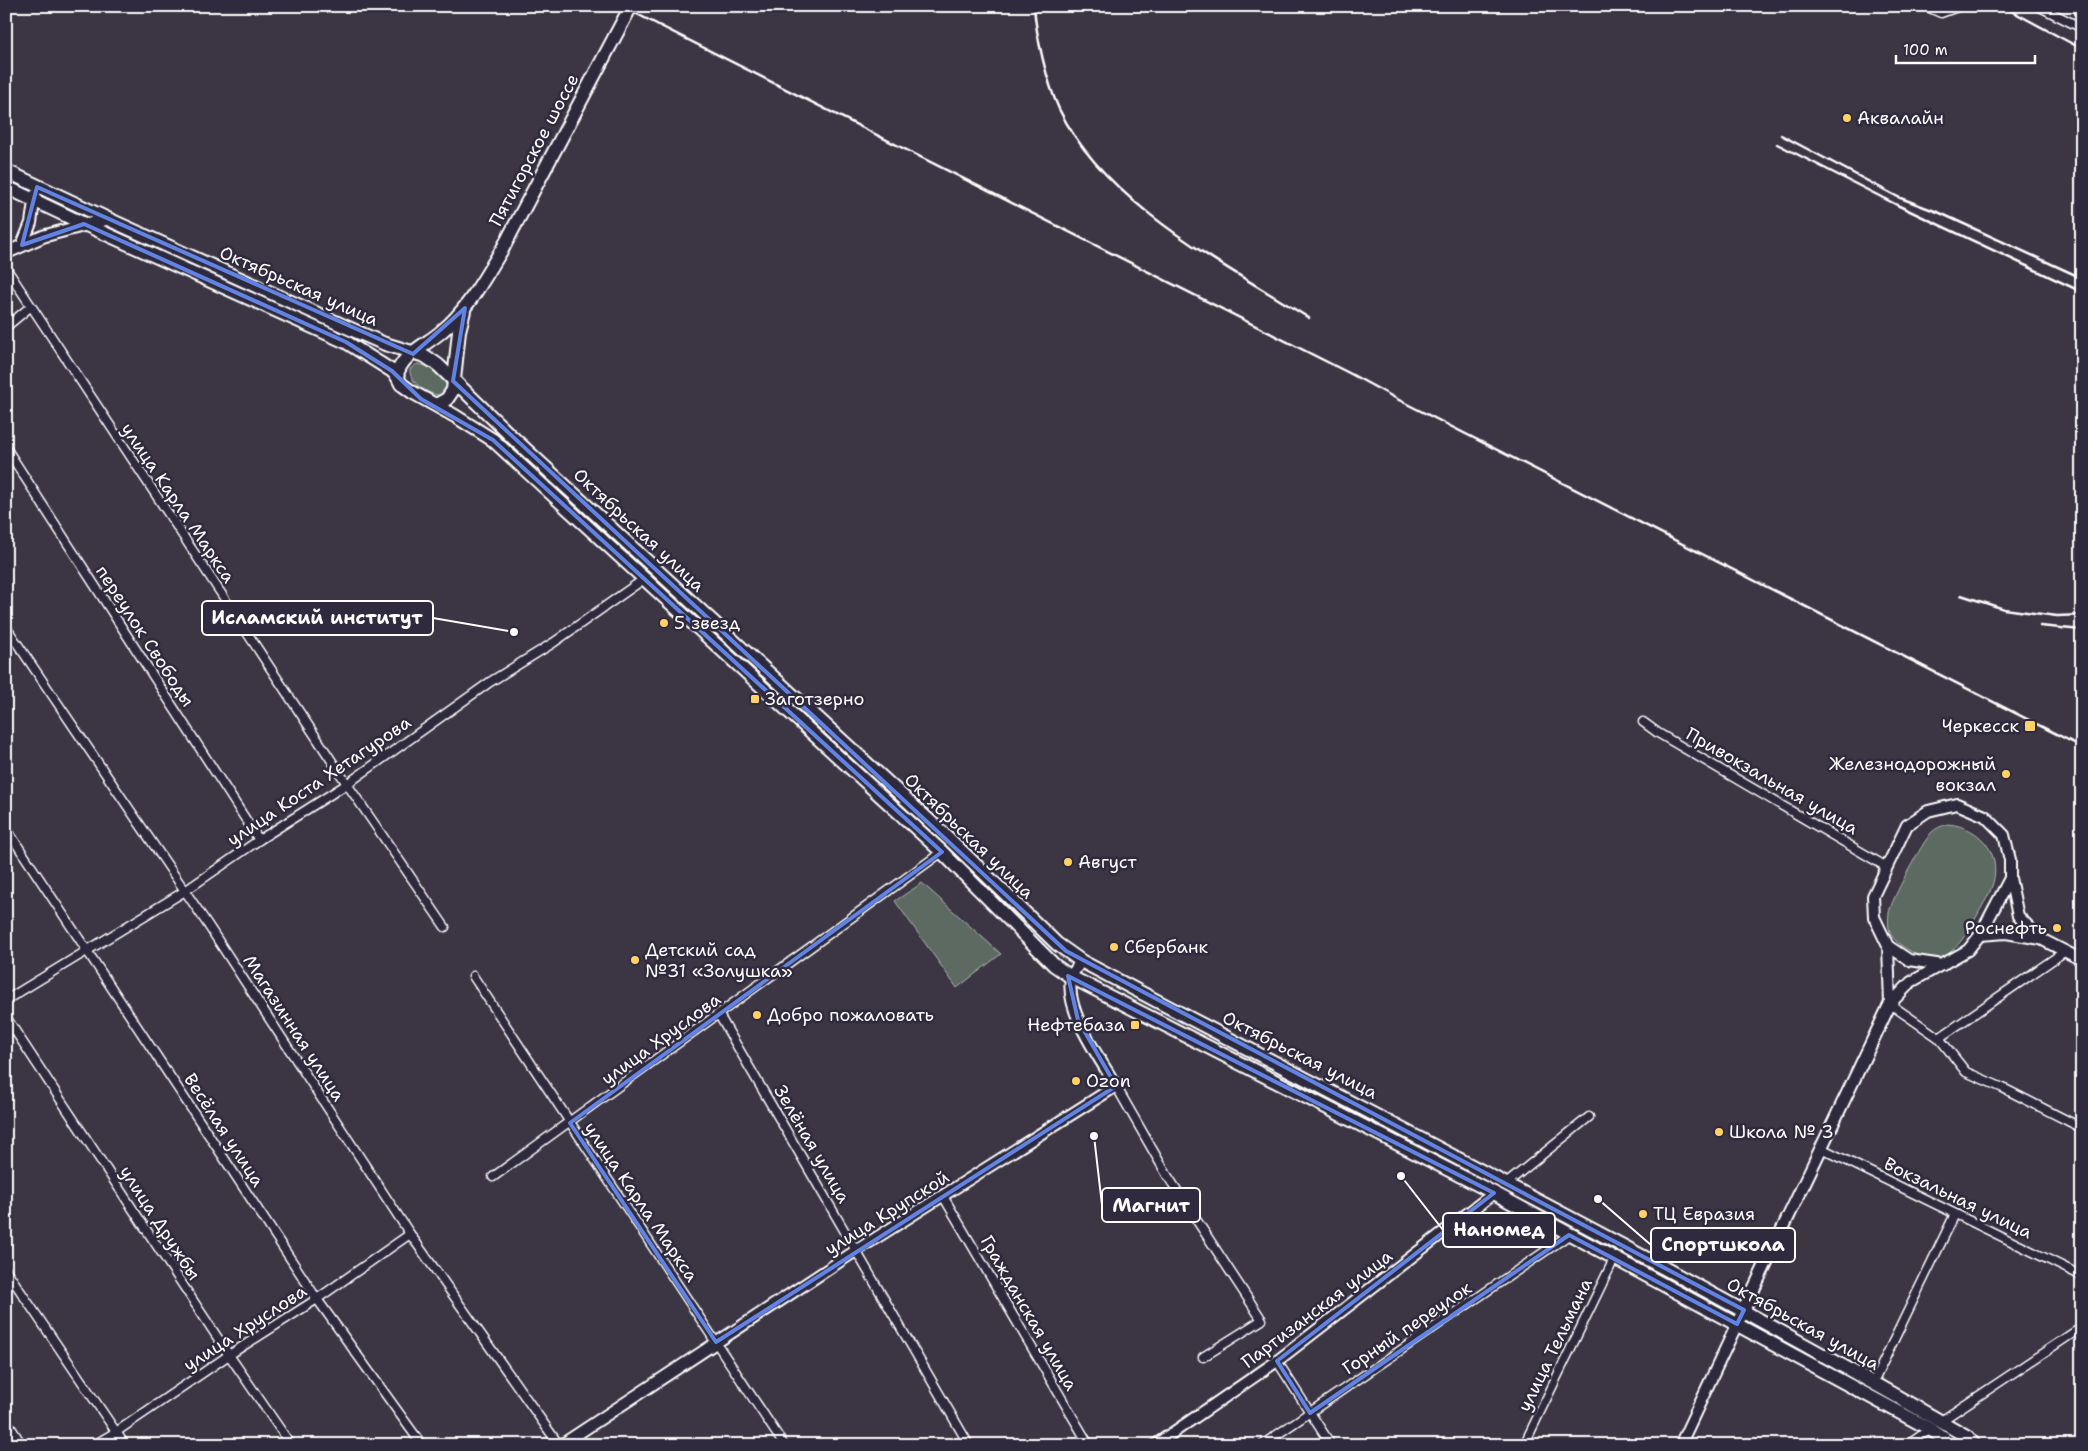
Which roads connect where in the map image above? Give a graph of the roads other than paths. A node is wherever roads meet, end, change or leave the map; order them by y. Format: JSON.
{"nodes":[{"id":1,"x":631,"y":6,"type":"edge"},
{"id":2,"x":1925,"y":6,"type":"edge"},
{"id":3,"x":1960,"y":6,"type":"edge"},
{"id":4,"x":2038,"y":6,"type":"edge"},
{"id":5,"x":2082,"y":28,"type":"edge"},
{"id":6,"x":6,"y":171,"type":"edge"},
{"id":7,"x":6,"y":187,"type":"edge"},
{"id":8,"x":37,"y":187,"type":"junction"},
{"id":9,"x":34,"y":201,"type":"junction"},
{"id":10,"x":108,"y":219,"type":"junction"},
{"id":11,"x":84,"y":224,"type":"junction"},
{"id":12,"x":22,"y":245,"type":"junction"},
{"id":13,"x":6,"y":252,"type":"edge"},
{"id":14,"x":6,"y":268,"type":"edge"},
{"id":15,"x":30,"y":307,"type":"junction"},
{"id":16,"x":465,"y":308,"type":"junction"},
{"id":17,"x":6,"y":327,"type":"edge"},
{"id":18,"x":413,"y":354,"type":"junction"},
{"id":19,"x":397,"y":376,"type":"junction"},
{"id":20,"x":453,"y":381,"type":"junction"},
{"id":21,"x":436,"y":405,"type":"junction"},
{"id":22,"x":6,"y":448,"type":"edge"},
{"id":23,"x":644,"y":579,"type":"junction"},
{"id":24,"x":6,"y":627,"type":"edge"},
{"id":25,"x":1643,"y":722,"type":"dead end"},
{"id":26,"x":347,"y":784,"type":"junction"},
{"id":27,"x":6,"y":828,"type":"edge"},
{"id":28,"x":259,"y":840,"type":"junction"},
{"id":29,"x":942,"y":852,"type":"junction"},
{"id":30,"x":1885,"y":866,"type":"junction"},
{"id":31,"x":2010,"y":878,"type":"junction"},
{"id":32,"x":184,"y":891,"type":"junction"},
{"id":33,"x":445,"y":927,"type":"dead end"},
{"id":34,"x":1980,"y":935,"type":"junction"},
{"id":35,"x":2041,"y":939,"type":"junction"},
{"id":36,"x":1888,"y":946,"type":"junction"},
{"id":37,"x":87,"y":949,"type":"junction"},
{"id":38,"x":2064,"y":952,"type":"junction"},
{"id":39,"x":2082,"y":960,"type":"edge"},
{"id":40,"x":1081,"y":961,"type":"junction"},
{"id":41,"x":1943,"y":965,"type":"junction"},
{"id":42,"x":473,"y":976,"type":"dead end"},
{"id":43,"x":1071,"y":977,"type":"junction"},
{"id":44,"x":6,"y":1000,"type":"edge"},
{"id":45,"x":1890,"y":1004,"type":"junction"},
{"id":46,"x":719,"y":1015,"type":"junction"},
{"id":47,"x":6,"y":1017,"type":"edge"},
{"id":48,"x":1939,"y":1038,"type":"junction"},
{"id":49,"x":1116,"y":1086,"type":"junction"},
{"id":50,"x":1589,"y":1117,"type":"dead end"},
{"id":51,"x":570,"y":1123,"type":"junction"},
{"id":52,"x":2082,"y":1128,"type":"edge"},
{"id":53,"x":1821,"y":1148,"type":"junction"},
{"id":54,"x":493,"y":1177,"type":"dead end"},
{"id":55,"x":1507,"y":1183,"type":"junction"},
{"id":56,"x":1494,"y":1193,"type":"junction"},
{"id":57,"x":943,"y":1196,"type":"junction"},
{"id":58,"x":1955,"y":1214,"type":"junction"},
{"id":59,"x":410,"y":1234,"type":"junction"},
{"id":60,"x":1569,"y":1235,"type":"junction"},
{"id":61,"x":857,"y":1250,"type":"junction"},
{"id":62,"x":1614,"y":1259,"type":"junction"},
{"id":63,"x":6,"y":1270,"type":"edge"},
{"id":64,"x":2082,"y":1276,"type":"edge"},
{"id":65,"x":318,"y":1299,"type":"junction"},
{"id":66,"x":1744,"y":1310,"type":"junction"},
{"id":67,"x":1737,"y":1324,"type":"junction"},
{"id":68,"x":2082,"y":1327,"type":"edge"},
{"id":69,"x":716,"y":1342,"type":"junction"},
{"id":70,"x":229,"y":1354,"type":"junction"},
{"id":71,"x":1203,"y":1357,"type":"dead end"},
{"id":72,"x":1277,"y":1361,"type":"junction"},
{"id":73,"x":1873,"y":1383,"type":"junction"},
{"id":74,"x":1310,"y":1413,"type":"junction"},
{"id":75,"x":6,"y":1420,"type":"edge"},
{"id":76,"x":1941,"y":1422,"type":"junction"},
{"id":77,"x":1930,"y":1429,"type":"junction"},
{"id":78,"x":116,"y":1432,"type":"junction"},
{"id":79,"x":22,"y":1445,"type":"edge"},
{"id":80,"x":94,"y":1445,"type":"edge"},
{"id":81,"x":125,"y":1445,"type":"edge"},
{"id":82,"x":291,"y":1445,"type":"edge"},
{"id":83,"x":422,"y":1445,"type":"edge"},
{"id":84,"x":560,"y":1445,"type":"edge"},
{"id":85,"x":784,"y":1445,"type":"edge"},
{"id":86,"x":969,"y":1445,"type":"edge"},
{"id":87,"x":1089,"y":1445,"type":"edge"},
{"id":88,"x":1155,"y":1445,"type":"edge"},
{"id":89,"x":1262,"y":1445,"type":"edge"},
{"id":90,"x":1331,"y":1445,"type":"edge"},
{"id":91,"x":1524,"y":1445,"type":"edge"},
{"id":92,"x":1680,"y":1445,"type":"edge"},
{"id":93,"x":1908,"y":1445,"type":"edge"},
{"id":94,"x":1953,"y":1445,"type":"edge"},
{"id":95,"x":1974,"y":1445,"type":"edge"}],
"edges":[{"from":1,"to":16,"type":"main road","name":"Пятигорское шоссе","bridge":true},
{"from":2,"to":3,"type":"street"},
{"from":4,"to":5,"type":"street"},
{"from":6,"to":8,"type":"main road","name":"Октябрьская улица"},
{"from":7,"to":9,"type":"main road","name":"Октябрьская улица"},
{"from":8,"to":9,"type":"street"},
{"from":8,"to":10,"type":"main road","name":"Октябрьская улица"},
{"from":9,"to":11,"type":"main road","name":"Октябрьская улица"},
{"from":9,"to":12,"type":"street"},
{"from":10,"to":11,"type":"main road"},
{"from":10,"to":18,"type":"main road","name":"Октябрьская улица"},
{"from":11,"to":12,"type":"main road"},
{"from":11,"to":19,"type":"main road","name":"Октябрьская улица"},
{"from":12,"to":13,"type":"main road"},
{"from":14,"to":15,"type":"street","name":"улица Карла Маркса"},
{"from":15,"to":17,"type":"street"},
{"from":15,"to":26,"type":"street","name":"улица Карла Маркса"},
{"from":16,"to":18,"type":"main road","name":"Пятигорское шоссе"},
{"from":16,"to":20,"type":"main road","name":"Пятигорское шоссе"},
{"from":18,"to":19,"type":"main road","name":"Пятигорское шоссе"},
{"from":18,"to":20,"type":"main road","name":"Октябрьская улица"},
{"from":19,"to":21,"type":"main road","name":"Октябрьская улица"},
{"from":20,"to":21,"type":"main road","name":"Пятигорское шоссе"},
{"from":20,"to":40,"type":"main road","name":"Октябрьская улица"},
{"from":21,"to":23,"type":"main road","name":"Октябрьская улица"},
{"from":22,"to":28,"type":"street","name":"переулок Свободы"},
{"from":23,"to":26,"type":"street","name":"улица Коста Хетагурова"},
{"from":23,"to":29,"type":"main road","name":"Октябрьская улица"},
{"from":24,"to":32,"type":"street","name":"Магазинная улица"},
{"from":25,"to":30,"type":"street","name":"Привокзальная улица"},
{"from":26,"to":28,"type":"street","name":"улица Коста Хетагурова"},
{"from":26,"to":33,"type":"street","name":"улица Карла Маркса"},
{"from":27,"to":37,"type":"street","name":"Весёлая улица"},
{"from":28,"to":32,"type":"street","name":"улица Коста Хетагурова"},
{"from":29,"to":43,"type":"main road","name":"Октябрьская улица"},
{"from":29,"to":46,"type":"street","name":"улица Хруслова"},
{"from":30,"to":31,"type":"street"},
{"from":30,"to":36,"type":"street"},
{"from":31,"to":34,"type":"street"},
{"from":31,"to":35,"type":"street"},
{"from":32,"to":37,"type":"street","name":"улица Коста Хетагурова"},
{"from":32,"to":59,"type":"street","name":"Магазинная улица"},
{"from":34,"to":35,"type":"street"},
{"from":34,"to":41,"type":"street"},
{"from":35,"to":38,"type":"street"},
{"from":36,"to":41,"type":"street"},
{"from":36,"to":45,"type":"street"},
{"from":37,"to":44,"type":"street","name":"улица Коста Хетагурова"},
{"from":37,"to":65,"type":"street","name":"Весёлая улица"},
{"from":38,"to":39,"type":"street"},
{"from":38,"to":48,"type":"street"},
{"from":40,"to":43,"type":"street"},
{"from":40,"to":55,"type":"main road","name":"Октябрьская улица"},
{"from":41,"to":45,"type":"street"},
{"from":42,"to":51,"type":"street","name":"улица Карла Маркса"},
{"from":43,"to":49,"type":"street"},
{"from":43,"to":56,"type":"main road","name":"Октябрьская улица"},
{"from":45,"to":48,"type":"street"},
{"from":45,"to":53,"type":"main road"},
{"from":46,"to":51,"type":"street","name":"улица Хруслова"},
{"from":46,"to":61,"type":"street","name":"Зелёная улица"},
{"from":47,"to":70,"type":"street","name":"улица Дружбы"},
{"from":48,"to":52,"type":"street"},
{"from":49,"to":57,"type":"street","name":"улица Крупской"},
{"from":49,"to":71,"type":"street"},
{"from":50,"to":55,"type":"street"},
{"from":51,"to":54,"type":"street","name":"улица Хруслова"},
{"from":51,"to":69,"type":"street","name":"улица Карла Маркса"},
{"from":53,"to":58,"type":"street","name":"Вокзальная улица"},
{"from":53,"to":66,"type":"main road"},
{"from":55,"to":66,"type":"main road","name":"Октябрьская улица"},
{"from":56,"to":60,"type":"main road","name":"Октябрьская улица"},
{"from":56,"to":72,"type":"street","name":"Партизанская улица"},
{"from":57,"to":61,"type":"street","name":"улица Крупской"},
{"from":57,"to":87,"type":"street","name":"Гражданская улица"},
{"from":58,"to":64,"type":"street","name":"Вокзальная улица"},
{"from":58,"to":73,"type":"street"},
{"from":59,"to":65,"type":"street","name":"улица Хруслова"},
{"from":59,"to":84,"type":"street","name":"Магазинная улица"},
{"from":60,"to":62,"type":"main road","name":"Октябрьская улица"},
{"from":60,"to":74,"type":"street","name":"Горный переулок"},
{"from":61,"to":69,"type":"street","name":"улица Крупской"},
{"from":61,"to":86,"type":"street","name":"Зелёная улица"},
{"from":62,"to":67,"type":"main road","name":"Октябрьская улица"},
{"from":62,"to":91,"type":"street","name":"улица Тельмана"},
{"from":63,"to":78,"type":"street"},
{"from":65,"to":70,"type":"street","name":"улица Хруслова"},
{"from":65,"to":83,"type":"street","name":"Весёлая улица"},
{"from":66,"to":67,"type":"main road"},
{"from":66,"to":73,"type":"main road","name":"Октябрьская улица"},
{"from":67,"to":77,"type":"main road","name":"Октябрьская улица"},
{"from":67,"to":92,"type":"street"},
{"from":68,"to":76,"type":"street"},
{"from":69,"to":84,"type":"street","name":"улица Крупской"},
{"from":69,"to":85,"type":"street","name":"улица Карла Маркса"},
{"from":70,"to":78,"type":"street","name":"улица Хруслова"},
{"from":70,"to":82,"type":"street","name":"улица Дружбы"},
{"from":72,"to":74,"type":"street"},
{"from":72,"to":88,"type":"street","name":"Партизанская улица"},
{"from":73,"to":76,"type":"main road","name":"Октябрьская улица"},
{"from":74,"to":89,"type":"street","name":"Горный переулок"},
{"from":74,"to":90,"type":"street"},
{"from":75,"to":79,"type":"street"},
{"from":76,"to":95,"type":"main road","name":"Октябрьская улица"},
{"from":77,"to":93,"type":"street"},
{"from":77,"to":94,"type":"main road","name":"Октябрьская улица"},
{"from":78,"to":80,"type":"street","name":"улица Хруслова"},
{"from":78,"to":81,"type":"street"}]}
